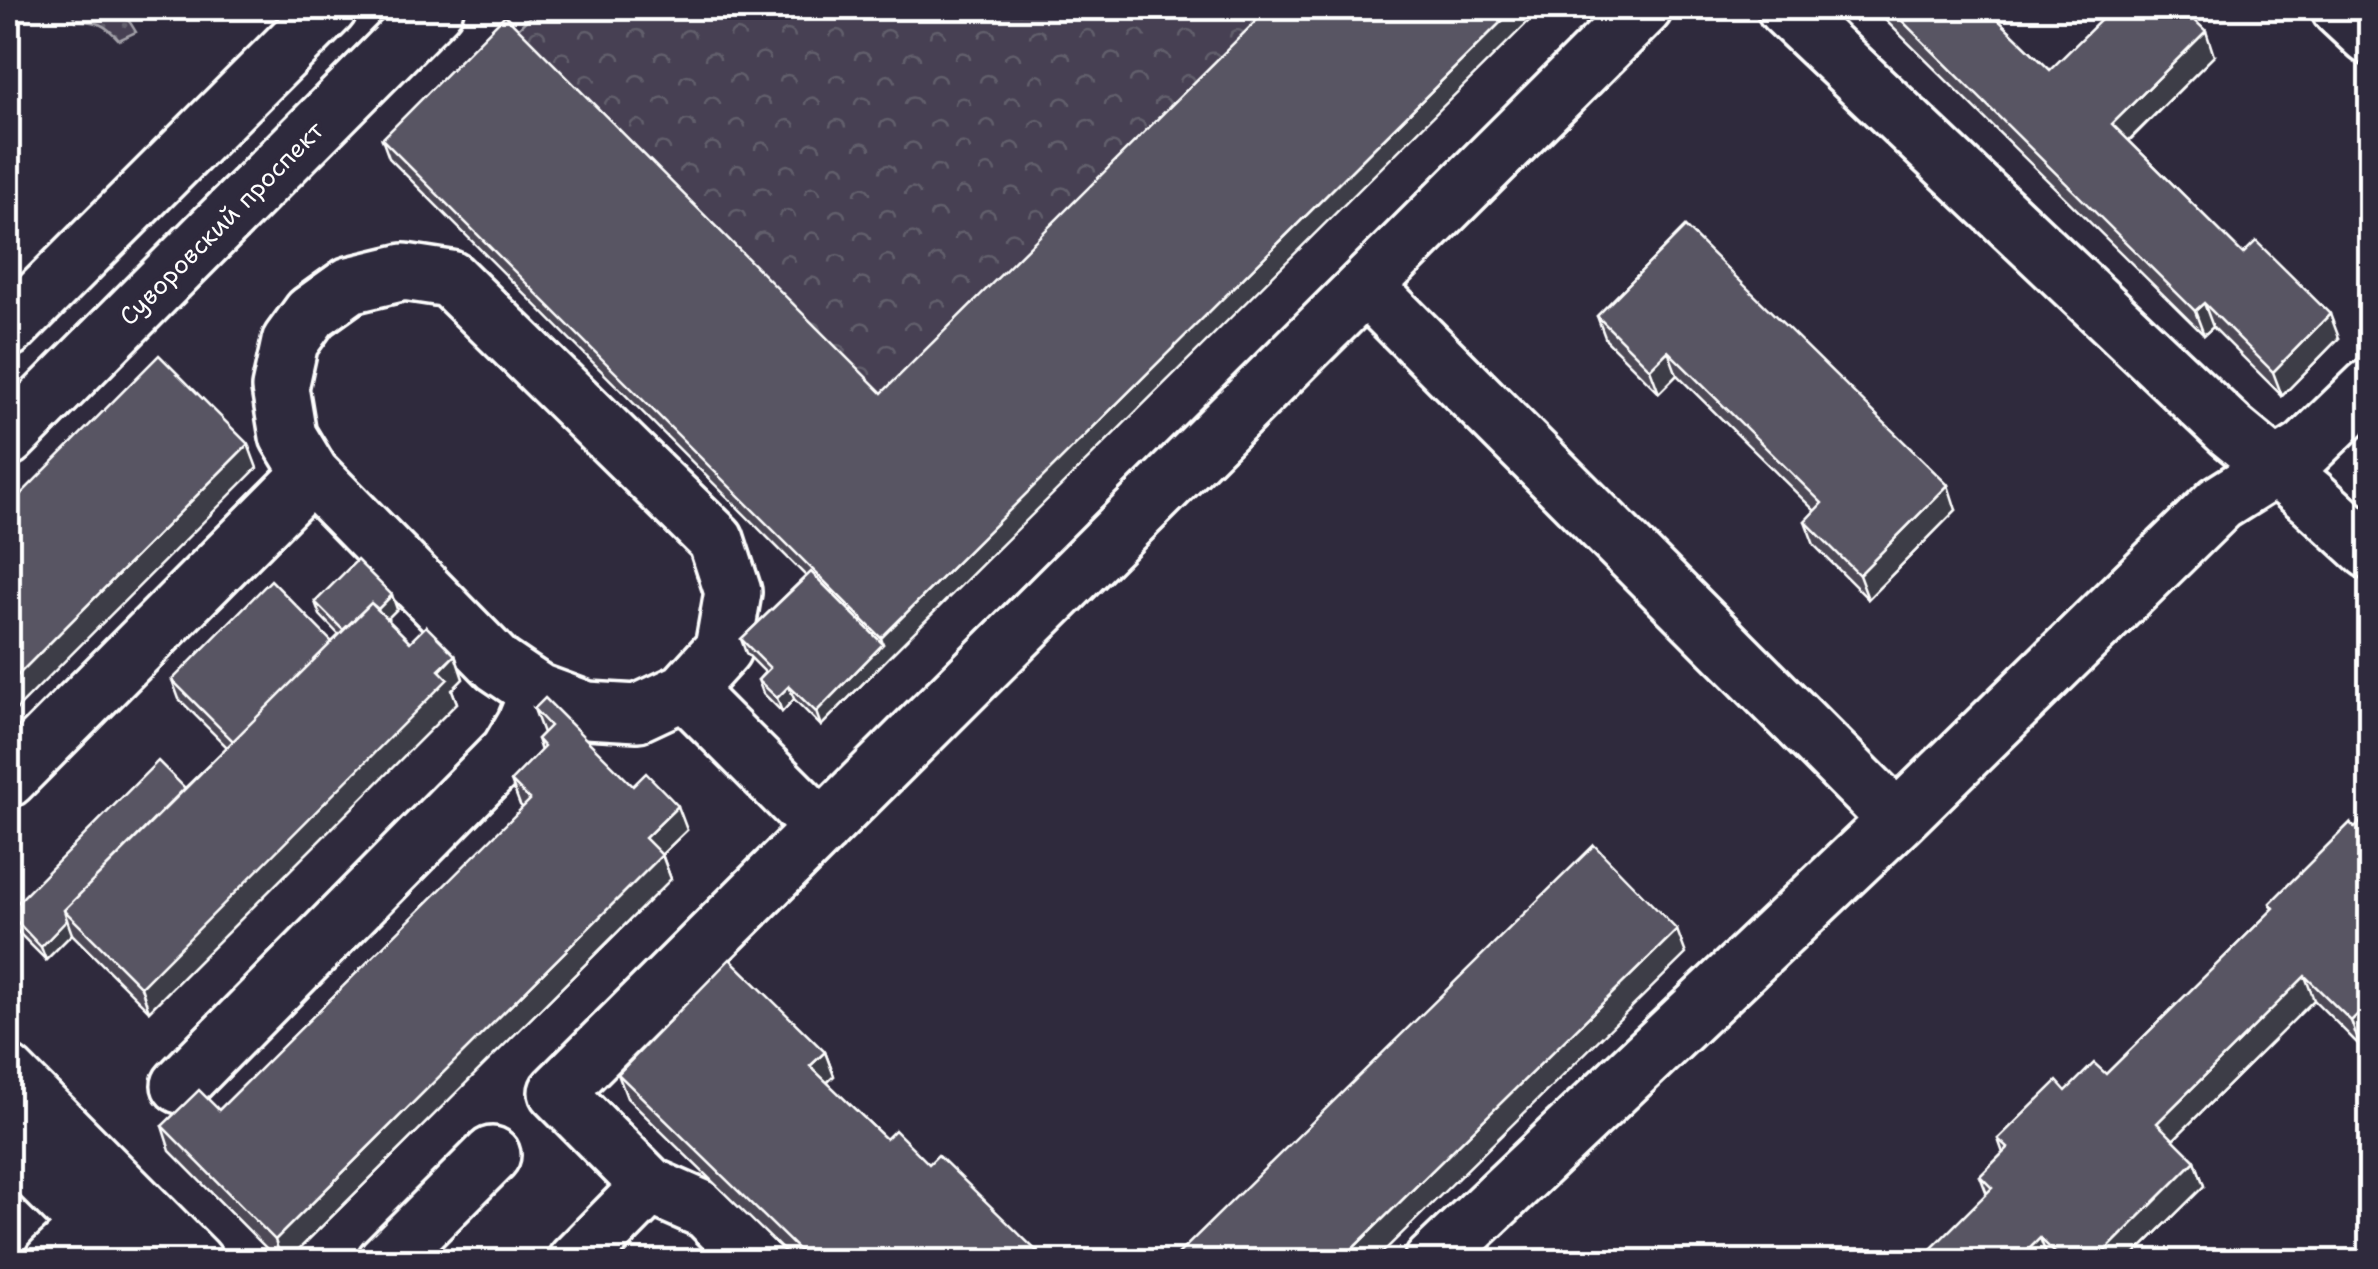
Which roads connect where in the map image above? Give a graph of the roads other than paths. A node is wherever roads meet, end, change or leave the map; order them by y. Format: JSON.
{"nodes":[{"id":1,"x":329,"y":8,"type":"edge"},
{"id":2,"x":434,"y":8,"type":"edge"},
{"id":3,"x":1644,"y":8,"type":"edge"},
{"id":4,"x":1785,"y":8,"type":"edge"},
{"id":5,"x":2339,"y":8,"type":"edge"},
{"id":6,"x":2370,"y":37,"type":"edge"},
{"id":7,"x":1366,"y":286,"type":"junction"},
{"id":8,"x":10,"y":321,"type":"edge"},
{"id":9,"x":2370,"y":386,"type":"edge"},
{"id":10,"x":8,"y":438,"type":"edge"},
{"id":11,"x":2276,"y":468,"type":"junction"},
{"id":12,"x":311,"y":474,"type":"junction"},
{"id":13,"x":2370,"y":551,"type":"edge"},
{"id":14,"x":685,"y":691,"type":"junction"},
{"id":15,"x":538,"y":692,"type":"junction"},
{"id":16,"x":8,"y":779,"type":"edge"},
{"id":17,"x":1897,"y":820,"type":"junction"},
{"id":18,"x":822,"y":828,"type":"junction"},
{"id":19,"x":8,"y":1074,"type":"edge"},
{"id":20,"x":180,"y":1086,"type":"dead end"},
{"id":21,"x":8,"y":1144,"type":"edge"},
{"id":22,"x":492,"y":1154,"type":"dead end"},
{"id":23,"x":650,"y":1186,"type":"junction"},
{"id":24,"x":115,"y":1227,"type":"edge"},
{"id":25,"x":52,"y":1262,"type":"edge"},
{"id":26,"x":195,"y":1262,"type":"edge"},
{"id":27,"x":385,"y":1262,"type":"edge"},
{"id":28,"x":575,"y":1262,"type":"edge"},
{"id":29,"x":756,"y":1262,"type":"edge"},
{"id":30,"x":1432,"y":1262,"type":"edge"}],
"edges":[{"from":1,"to":8,"type":"main road"},
{"from":2,"to":10,"type":"main road","name":"Суворовский проспект"},
{"from":3,"to":7,"type":"main road"},
{"from":4,"to":11,"type":"main road"},
{"from":5,"to":6,"type":"main road"},
{"from":7,"to":17,"type":"main road"},
{"from":7,"to":18,"type":"main road"},
{"from":9,"to":11,"type":"main road"},
{"from":11,"to":13,"type":"main road"},
{"from":11,"to":17,"type":"main road"},
{"from":12,"to":14,"type":"main road"},
{"from":12,"to":15,"type":"main road"},
{"from":12,"to":16,"type":"main road"},
{"from":14,"to":15,"type":"main road"},
{"from":14,"to":18,"type":"main road"},
{"from":15,"to":20,"type":"main road"},
{"from":17,"to":30,"type":"main road"},
{"from":18,"to":23,"type":"main road"},
{"from":19,"to":24,"type":"main road"},
{"from":21,"to":24,"type":"main road"},
{"from":22,"to":27,"type":"main road"},
{"from":23,"to":28,"type":"main road"},
{"from":23,"to":29,"type":"main road"},
{"from":24,"to":25,"type":"main road"},
{"from":24,"to":26,"type":"main road"}]}
